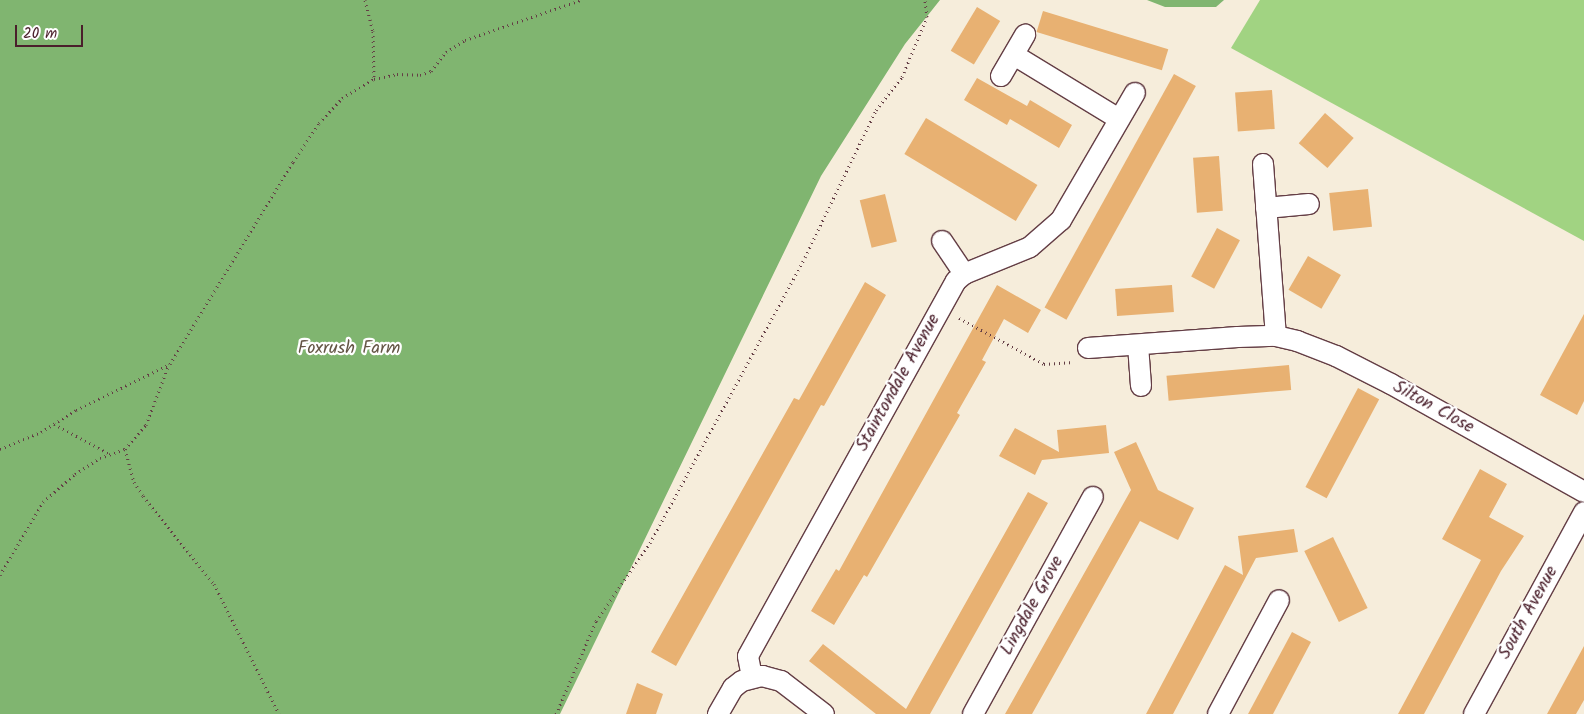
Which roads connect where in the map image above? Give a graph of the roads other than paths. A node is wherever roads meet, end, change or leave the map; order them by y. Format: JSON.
{"nodes":[{"id":1,"x":1025,"y":35,"type":"dead end"},
{"id":2,"x":1014,"y":55,"type":"junction"},
{"id":3,"x":1001,"y":76,"type":"dead end"},
{"id":4,"x":1135,"y":93,"type":"dead end"},
{"id":5,"x":1119,"y":119,"type":"junction"},
{"id":6,"x":1263,"y":164,"type":"dead end"},
{"id":7,"x":1309,"y":204,"type":"dead end"},
{"id":8,"x":1266,"y":208,"type":"junction"},
{"id":9,"x":942,"y":241,"type":"dead end"},
{"id":10,"x":964,"y":274,"type":"junction"},
{"id":11,"x":1276,"y":336,"type":"junction"},
{"id":12,"x":1138,"y":344,"type":"junction"},
{"id":13,"x":1088,"y":348,"type":"road end"},
{"id":14,"x":1141,"y":386,"type":"dead end"},
{"id":15,"x":1584,"y":492,"type":"edge"},
{"id":16,"x":1093,"y":497,"type":"dead end"},
{"id":17,"x":1584,"y":512,"type":"edge"},
{"id":18,"x":1279,"y":600,"type":"dead end"},
{"id":19,"x":752,"y":677,"type":"junction"},
{"id":20,"x":718,"y":714,"type":"edge"},
{"id":21,"x":824,"y":714,"type":"edge"},
{"id":22,"x":973,"y":714,"type":"edge"},
{"id":23,"x":1218,"y":714,"type":"edge"},
{"id":24,"x":1474,"y":714,"type":"edge"}],
"edges":[{"from":1,"to":2,"type":"street"},
{"from":2,"to":3,"type":"street"},
{"from":2,"to":5,"type":"street"},
{"from":4,"to":5,"type":"street"},
{"from":5,"to":10,"type":"street"},
{"from":6,"to":8,"type":"street"},
{"from":7,"to":8,"type":"street"},
{"from":8,"to":11,"type":"street"},
{"from":9,"to":10,"type":"street"},
{"from":10,"to":19,"type":"street","name":"Staintondale Avenue"},
{"from":11,"to":12,"type":"street","name":"Silton Close"},
{"from":11,"to":15,"type":"street","name":"Silton Close"},
{"from":12,"to":13,"type":"street","name":"Silton Close"},
{"from":12,"to":14,"type":"street"},
{"from":16,"to":22,"type":"street","name":"Lingdale Grove"},
{"from":17,"to":24,"type":"street","name":"South Avenue"},
{"from":18,"to":23,"type":"street"},
{"from":19,"to":20,"type":"street"},
{"from":19,"to":21,"type":"street"}]}
